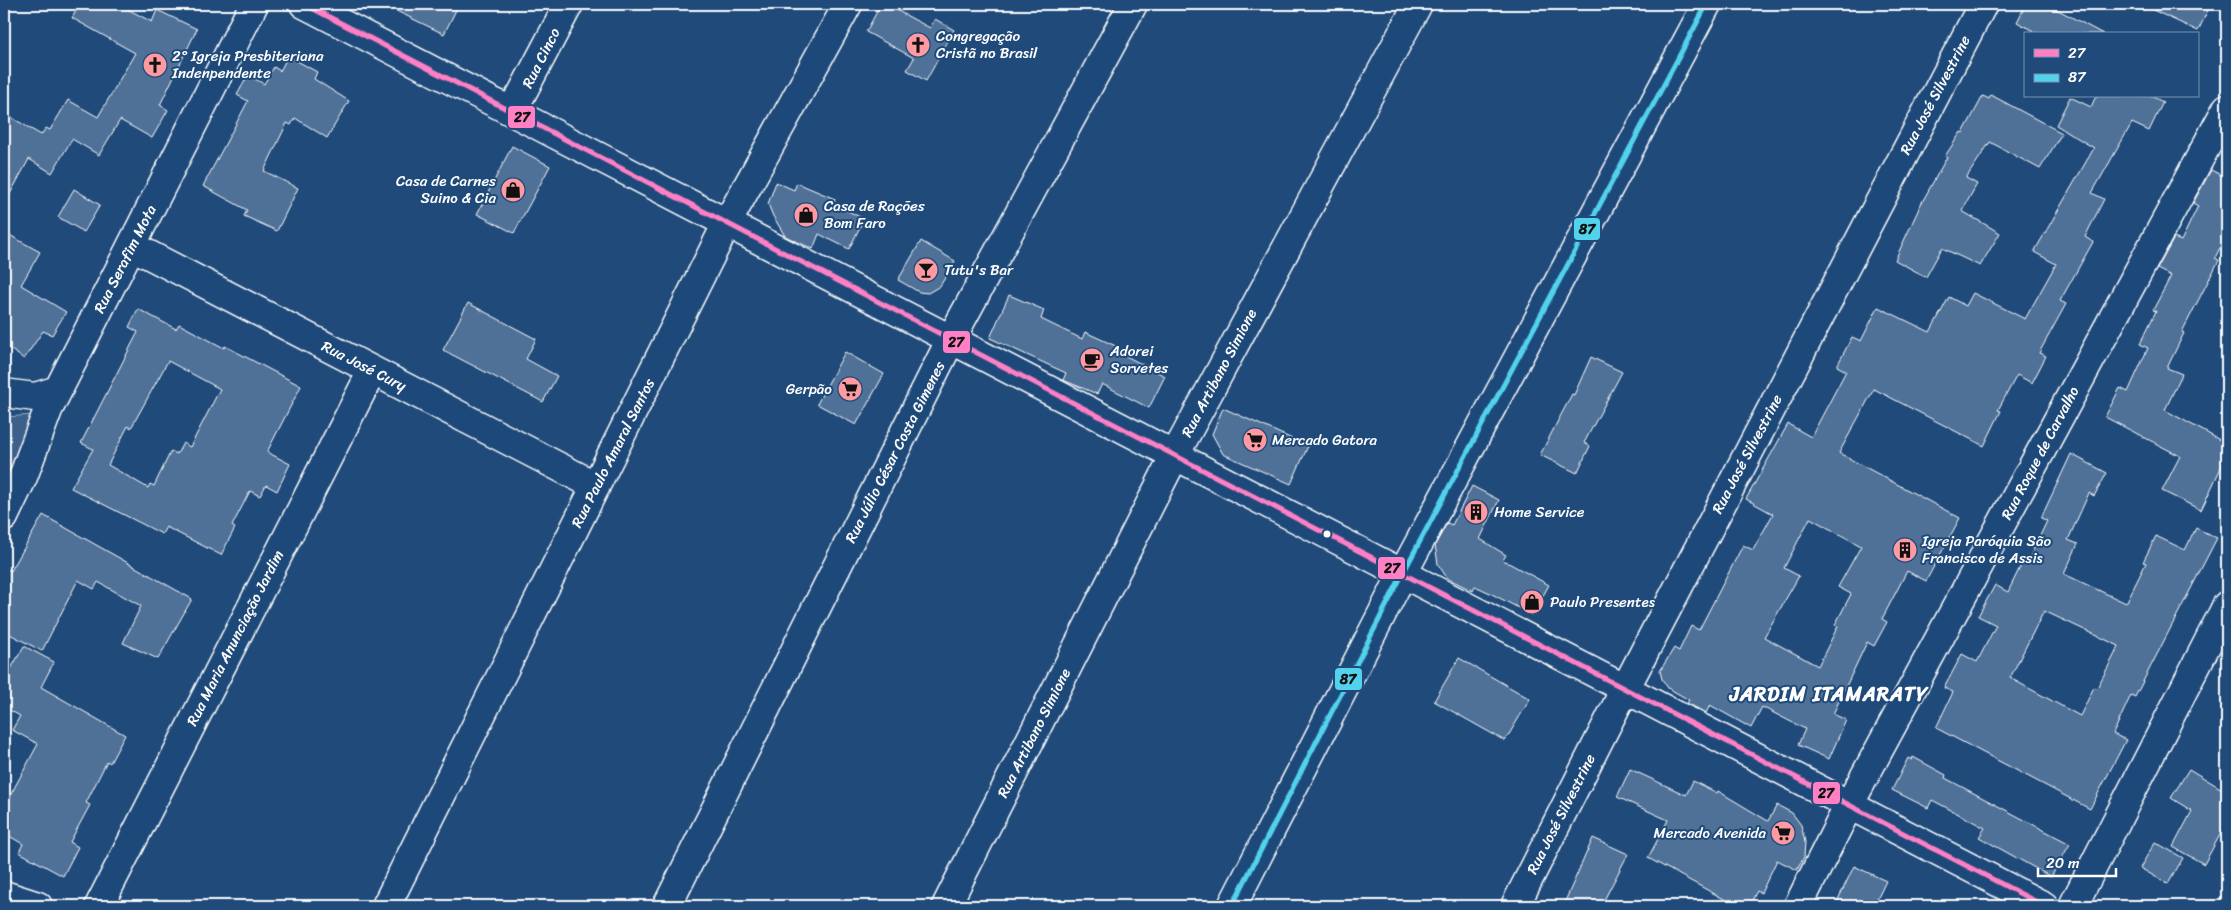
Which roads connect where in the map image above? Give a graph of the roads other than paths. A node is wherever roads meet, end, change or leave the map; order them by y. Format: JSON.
{"nodes":[{"id":1,"x":254,"y":4,"type":"edge"},
{"id":2,"x":304,"y":4,"type":"edge"},
{"id":3,"x":569,"y":4,"type":"edge"},
{"id":4,"x":848,"y":4,"type":"edge"},
{"id":5,"x":1133,"y":4,"type":"edge"},
{"id":6,"x":1418,"y":4,"type":"edge"},
{"id":7,"x":1706,"y":4,"type":"edge"},
{"id":8,"x":1983,"y":4,"type":"edge"},
{"id":9,"x":2227,"y":108,"type":"edge"},
{"id":10,"x":510,"y":110,"type":"junction"},
{"id":11,"x":727,"y":223,"type":"junction"},
{"id":12,"x":132,"y":246,"type":"junction"},
{"id":13,"x":951,"y":339,"type":"junction"},
{"id":14,"x":372,"y":371,"type":"junction"},
{"id":15,"x":58,"y":390,"type":"junction"},
{"id":16,"x":4,"y":393,"type":"edge"},
{"id":17,"x":1175,"y":455,"type":"junction"},
{"id":18,"x":596,"y":486,"type":"junction"},
{"id":19,"x":4,"y":516,"type":"edge"},
{"id":20,"x":1403,"y":573,"type":"junction"},
{"id":21,"x":2227,"y":605,"type":"edge"},
{"id":22,"x":1624,"y":688,"type":"junction"},
{"id":23,"x":1849,"y":805,"type":"junction"},
{"id":24,"x":4,"y":895,"type":"edge"},
{"id":25,"x":38,"y":906,"type":"edge"},
{"id":26,"x":99,"y":906,"type":"edge"},
{"id":27,"x":386,"y":906,"type":"edge"},
{"id":28,"x":667,"y":906,"type":"edge"},
{"id":29,"x":946,"y":906,"type":"edge"},
{"id":30,"x":1232,"y":906,"type":"edge"},
{"id":31,"x":1515,"y":906,"type":"edge"},
{"id":32,"x":1798,"y":906,"type":"edge"},
{"id":33,"x":2044,"y":906,"type":"edge"},
{"id":34,"x":2073,"y":906,"type":"edge"}],
"edges":[{"from":1,"to":12,"type":"street","name":"Rua Serafim Mota"},
{"from":2,"to":10,"type":"street"},
{"from":3,"to":10,"type":"street","name":"Rua Cinco"},
{"from":4,"to":11,"type":"street","name":"Rua Paulo Amaral Santos"},
{"from":5,"to":13,"type":"street","name":"Rua Júlio César Costa Gimenes"},
{"from":6,"to":17,"type":"street","name":"Rua Artibano Simione"},
{"from":7,"to":20,"type":"street"},
{"from":8,"to":22,"type":"street","name":"Rua José Silvestrine"},
{"from":9,"to":23,"type":"street","name":"Rua Roque de Carvalho"},
{"from":10,"to":11,"type":"street"},
{"from":11,"to":13,"type":"street"},
{"from":11,"to":18,"type":"street","name":"Rua Paulo Amaral Santos"},
{"from":12,"to":14,"type":"street","name":"Rua José Cury"},
{"from":12,"to":15,"type":"street","name":"Rua Serafim Mota"},
{"from":13,"to":17,"type":"street"},
{"from":13,"to":28,"type":"street","name":"Rua Júlio César Costa Gimenes"},
{"from":14,"to":18,"type":"street","name":"Rua José Cury"},
{"from":14,"to":26,"type":"street","name":"Rua Maria Anunciação Jardim"},
{"from":15,"to":16,"type":"street"},
{"from":15,"to":19,"type":"street","name":"Rua Serafim Mota"},
{"from":17,"to":20,"type":"street"},
{"from":17,"to":29,"type":"street","name":"Rua Artibano Simione"},
{"from":18,"to":27,"type":"street","name":"Rua Paulo Amaral Santos"},
{"from":20,"to":22,"type":"street"},
{"from":20,"to":30,"type":"street"},
{"from":21,"to":34,"type":"street"},
{"from":22,"to":23,"type":"street"},
{"from":22,"to":31,"type":"street","name":"Rua José Silvestrine"},
{"from":23,"to":32,"type":"street","name":"Rua Roque de Carvalho"},
{"from":23,"to":33,"type":"street"},
{"from":24,"to":25,"type":"street"}]}
